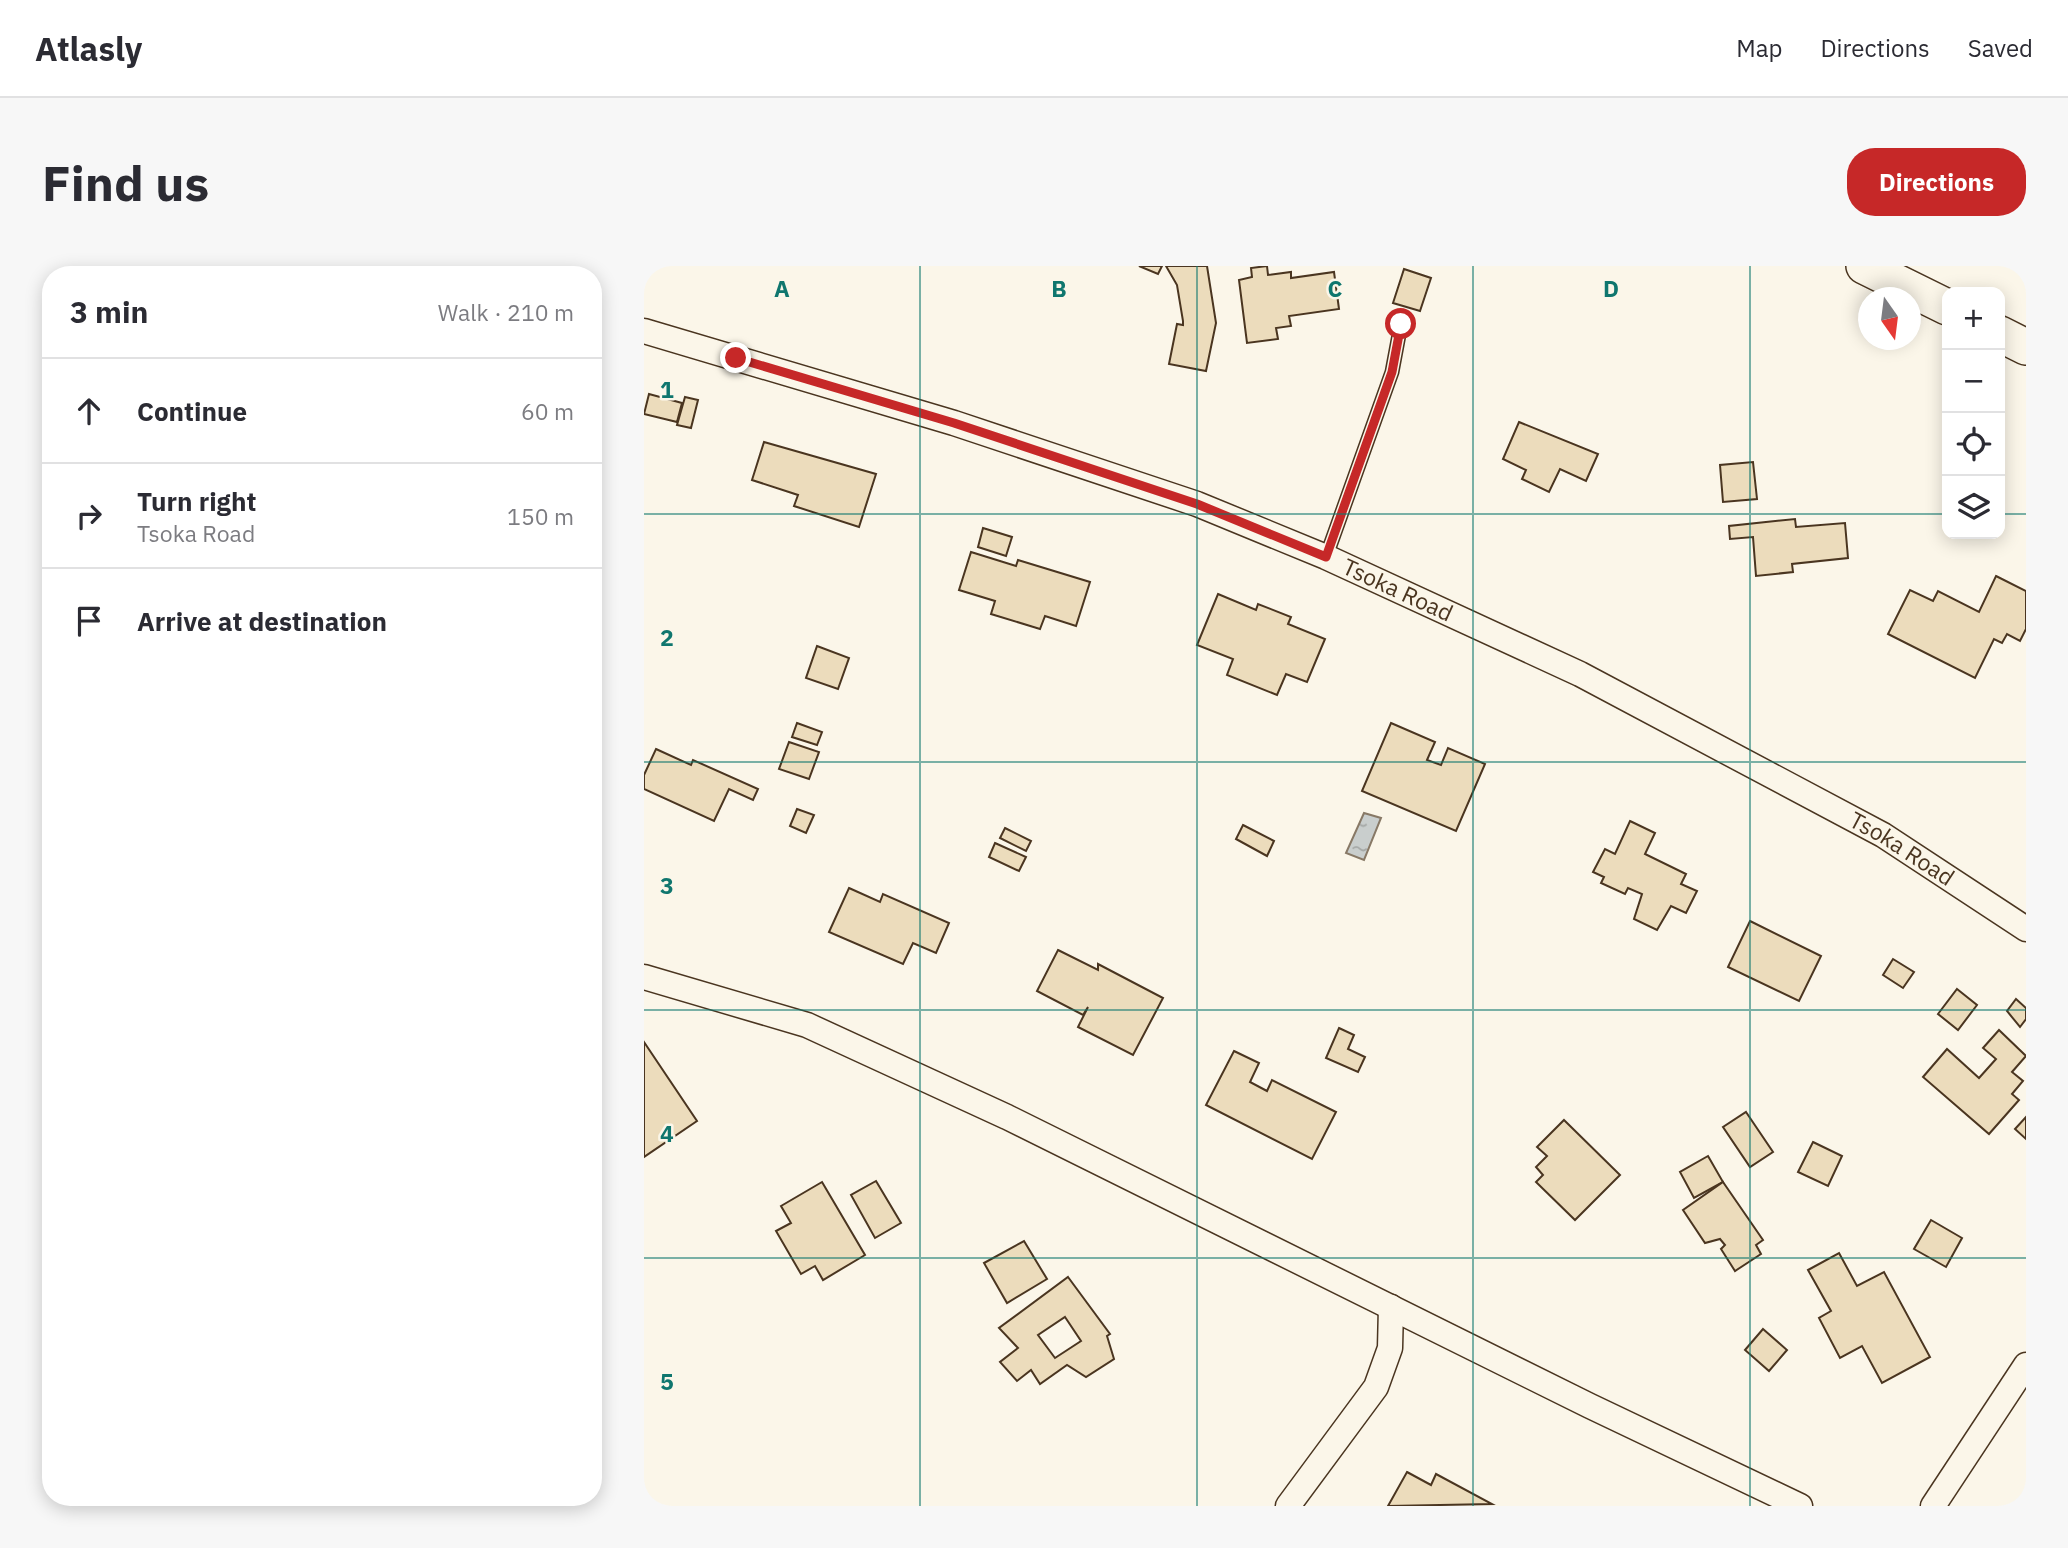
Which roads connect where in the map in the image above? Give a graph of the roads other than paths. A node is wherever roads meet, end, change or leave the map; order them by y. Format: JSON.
{"nodes":[{"id":1,"x":1864,"y":266,"type":"edge"},
{"id":2,"x":1942,"y":305,"type":"edge"},
{"id":3,"x":1401,"y":324,"type":"dead end"},
{"id":4,"x":644,"y":331,"type":"edge"},
{"id":5,"x":1326,"y":557,"type":"junction"},
{"id":6,"x":2026,"y":929,"type":"edge"},
{"id":7,"x":644,"y":977,"type":"edge"},
{"id":8,"x":1391,"y":1307,"type":"junction"},
{"id":9,"x":2026,"y":1365,"type":"edge"},
{"id":10,"x":1289,"y":1506,"type":"edge"},
{"id":11,"x":1800,"y":1506,"type":"edge"},
{"id":12,"x":1933,"y":1506,"type":"edge"}],
"edges":[{"from":1,"to":2,"type":"main road"},
{"from":3,"to":5,"type":"lane"},
{"from":4,"to":5,"type":"street","name":"Tsoka Road"},
{"from":5,"to":6,"type":"street","name":"Tsoka Road"},
{"from":7,"to":8,"type":"street"},
{"from":8,"to":10,"type":"street"},
{"from":8,"to":11,"type":"street"},
{"from":9,"to":12,"type":"street"}]}
